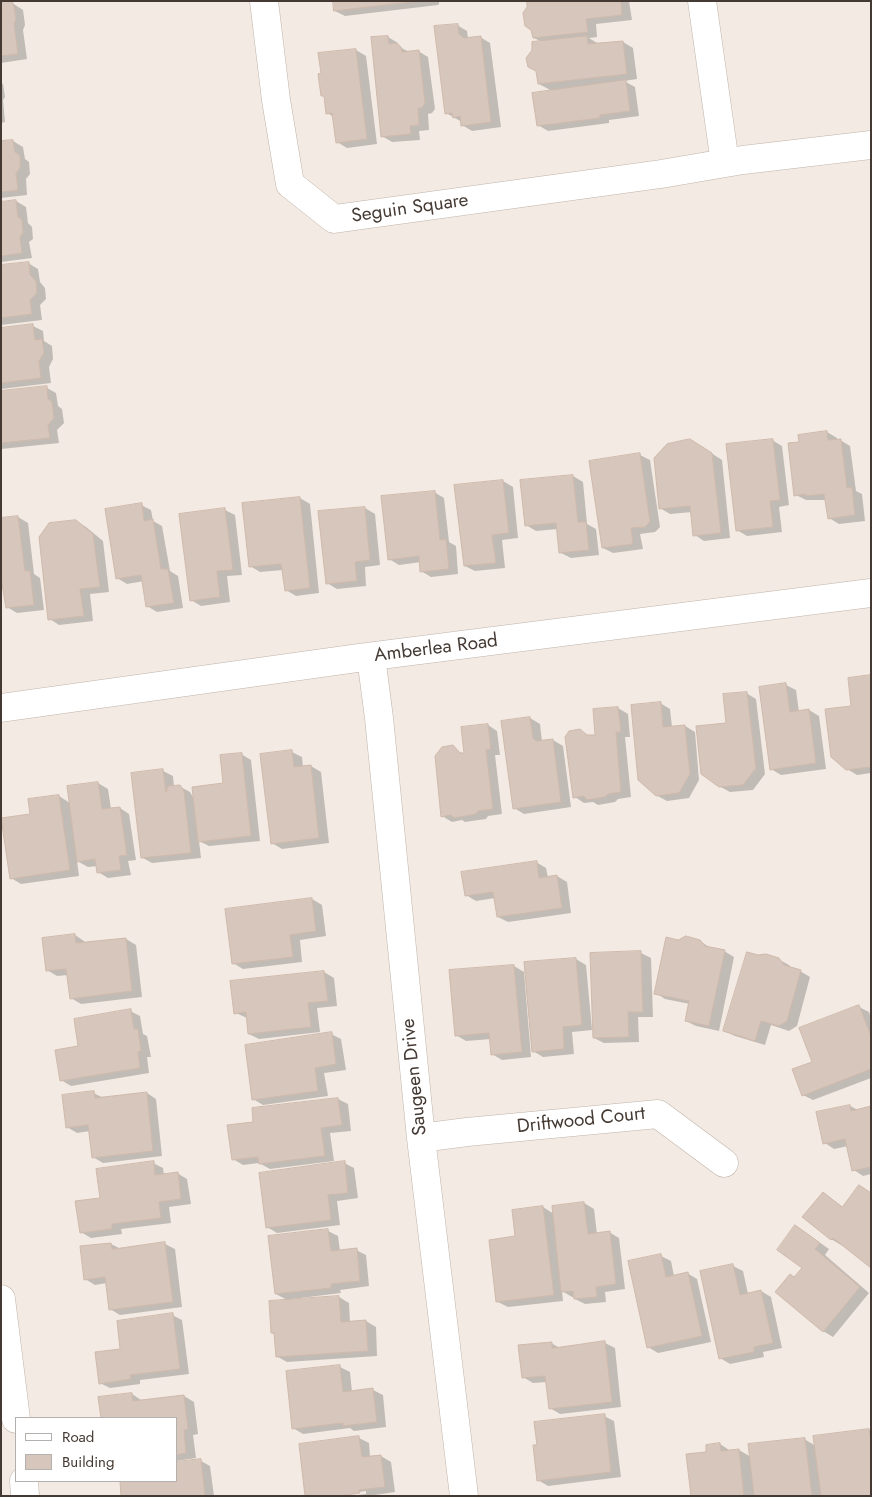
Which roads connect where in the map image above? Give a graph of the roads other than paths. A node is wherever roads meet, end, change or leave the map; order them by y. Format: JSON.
{"nodes":[{"id":1,"x":264,"y":1,"type":"edge"},
{"id":2,"x":702,"y":1,"type":"edge"},
{"id":3,"x":871,"y":145,"type":"edge"},
{"id":4,"x":725,"y":163,"type":"junction"},
{"id":5,"x":871,"y":593,"type":"edge"},
{"id":6,"x":371,"y":657,"type":"junction"},
{"id":7,"x":1,"y":708,"type":"edge"},
{"id":8,"x":421,"y":1138,"type":"junction"},
{"id":9,"x":724,"y":1163,"type":"dead end"},
{"id":10,"x":1,"y":1299,"type":"edge"},
{"id":11,"x":16,"y":1417,"type":"edge"},
{"id":12,"x":24,"y":1482,"type":"edge"},
{"id":13,"x":25,"y":1496,"type":"edge"},
{"id":14,"x":464,"y":1496,"type":"edge"}],
"edges":[{"from":1,"to":4,"type":"street","name":"Seguin Square"},
{"from":2,"to":4,"type":"street"},
{"from":3,"to":4,"type":"street","name":"Seguin Square"},
{"from":5,"to":6,"type":"street","name":"Amberlea Road"},
{"from":6,"to":7,"type":"street","name":"Amberlea Road"},
{"from":6,"to":8,"type":"street","name":"Saugeen Drive"},
{"from":8,"to":9,"type":"street","name":"Driftwood Court"},
{"from":8,"to":14,"type":"street","name":"Saugeen Drive"},
{"from":10,"to":11,"type":"street"},
{"from":12,"to":13,"type":"street"}]}
